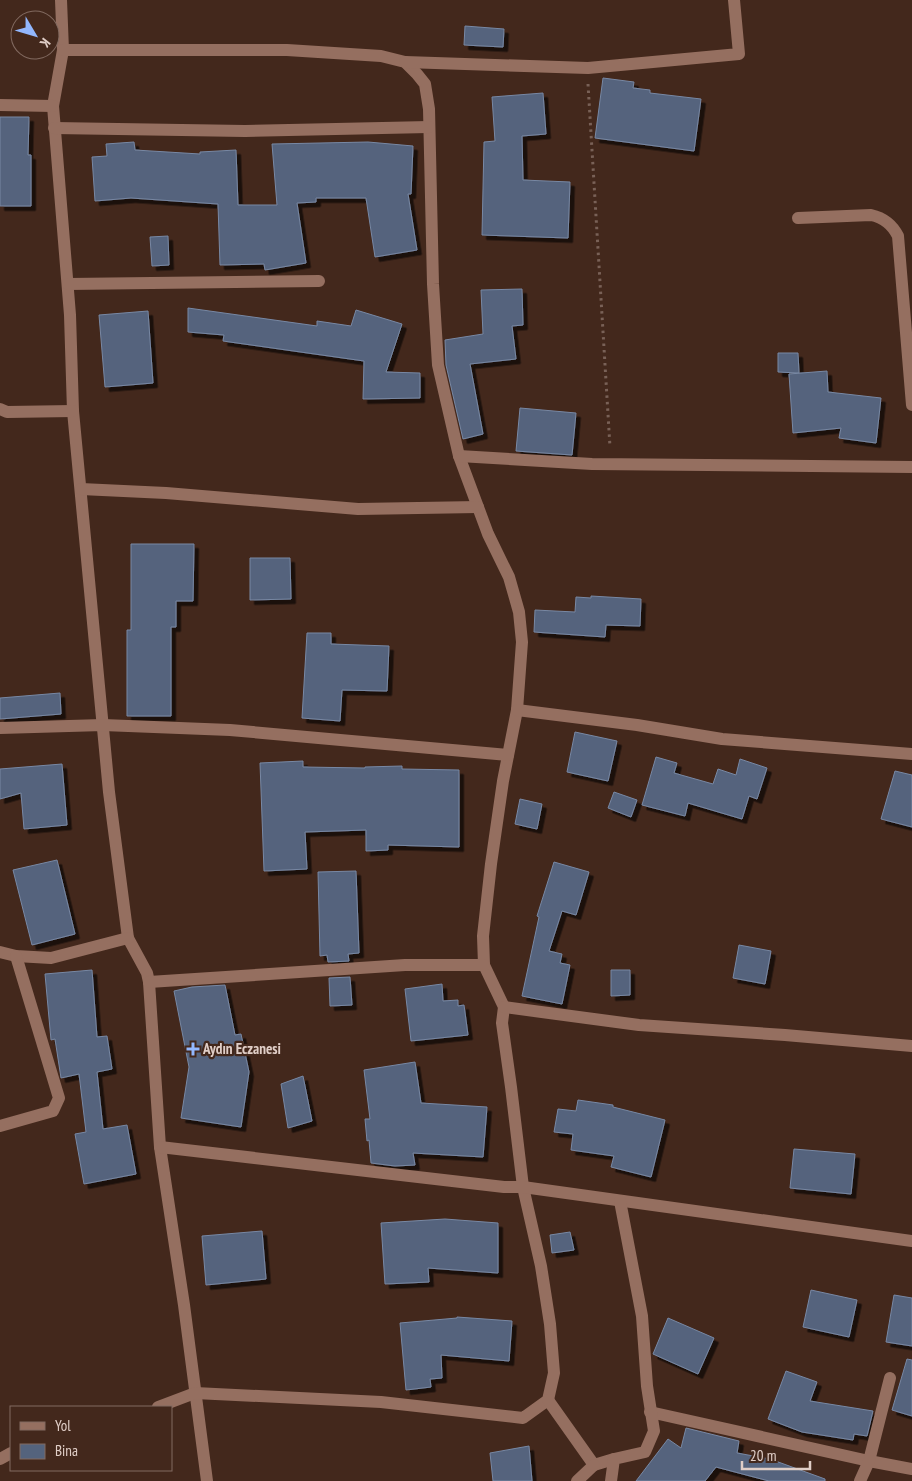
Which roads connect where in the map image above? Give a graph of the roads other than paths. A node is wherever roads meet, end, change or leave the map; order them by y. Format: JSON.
{"nodes":[{"id":1,"x":62,"y":0,"type":"edge"},
{"id":2,"x":734,"y":0,"type":"edge"},
{"id":3,"x":64,"y":50,"type":"junction"},
{"id":4,"x":404,"y":62,"type":"junction"},
{"id":5,"x":0,"y":105,"type":"edge"},
{"id":6,"x":53,"y":106,"type":"junction"},
{"id":7,"x":429,"y":127,"type":"junction"},
{"id":8,"x":54,"y":128,"type":"junction"},
{"id":9,"x":798,"y":218,"type":"dead end"},
{"id":10,"x":319,"y":281,"type":"dead end"},
{"id":11,"x":68,"y":284,"type":"junction"},
{"id":12,"x":912,"y":405,"type":"edge"},
{"id":13,"x":0,"y":409,"type":"edge"},
{"id":14,"x":73,"y":411,"type":"junction"},
{"id":15,"x":459,"y":456,"type":"junction"},
{"id":16,"x":912,"y":467,"type":"edge"},
{"id":17,"x":81,"y":489,"type":"junction"},
{"id":18,"x":478,"y":507,"type":"junction"},
{"id":19,"x":517,"y":710,"type":"junction"},
{"id":20,"x":103,"y":725,"type":"junction"},
{"id":21,"x":0,"y":728,"type":"edge"},
{"id":22,"x":912,"y":754,"type":"edge"},
{"id":23,"x":508,"y":756,"type":"junction"},
{"id":24,"x":128,"y":938,"type":"junction"},
{"id":25,"x":0,"y":952,"type":"edge"},
{"id":26,"x":16,"y":956,"type":"junction"},
{"id":27,"x":484,"y":964,"type":"junction"},
{"id":28,"x":149,"y":982,"type":"junction"},
{"id":29,"x":504,"y":1008,"type":"junction"},
{"id":30,"x":912,"y":1046,"type":"edge"},
{"id":31,"x":0,"y":1126,"type":"edge"},
{"id":32,"x":160,"y":1147,"type":"junction"},
{"id":33,"x":523,"y":1187,"type":"junction"},
{"id":34,"x":620,"y":1202,"type":"junction"},
{"id":35,"x":912,"y":1241,"type":"edge"},
{"id":36,"x":890,"y":1378,"type":"dead end"},
{"id":37,"x":195,"y":1393,"type":"junction"},
{"id":38,"x":548,"y":1400,"type":"junction"},
{"id":39,"x":161,"y":1406,"type":"edge"},
{"id":40,"x":650,"y":1412,"type":"junction"},
{"id":41,"x":614,"y":1459,"type":"junction"},
{"id":42,"x":869,"y":1461,"type":"junction"},
{"id":43,"x":594,"y":1465,"type":"junction"},
{"id":44,"x":912,"y":1469,"type":"edge"},
{"id":45,"x":207,"y":1481,"type":"edge"},
{"id":46,"x":577,"y":1481,"type":"edge"},
{"id":47,"x":611,"y":1481,"type":"edge"},
{"id":48,"x":860,"y":1481,"type":"edge"}],
"edges":[{"from":1,"to":3,"type":"street"},
{"from":2,"to":4,"type":"street"},
{"from":3,"to":4,"type":"street"},
{"from":3,"to":6,"type":"street"},
{"from":4,"to":7,"type":"street"},
{"from":5,"to":6,"type":"street"},
{"from":6,"to":8,"type":"street"},
{"from":7,"to":8,"type":"street"},
{"from":7,"to":15,"type":"street"},
{"from":8,"to":11,"type":"street"},
{"from":9,"to":12,"type":"street"},
{"from":10,"to":11,"type":"street"},
{"from":11,"to":14,"type":"street"},
{"from":13,"to":14,"type":"street"},
{"from":14,"to":17,"type":"street"},
{"from":15,"to":16,"type":"street"},
{"from":15,"to":18,"type":"street"},
{"from":17,"to":18,"type":"street"},
{"from":17,"to":20,"type":"street"},
{"from":18,"to":19,"type":"street"},
{"from":19,"to":22,"type":"street"},
{"from":19,"to":23,"type":"street"},
{"from":20,"to":21,"type":"street"},
{"from":20,"to":23,"type":"street"},
{"from":20,"to":24,"type":"street"},
{"from":23,"to":27,"type":"street"},
{"from":24,"to":26,"type":"street"},
{"from":24,"to":28,"type":"street"},
{"from":25,"to":26,"type":"street"},
{"from":26,"to":31,"type":"street"},
{"from":27,"to":28,"type":"street"},
{"from":27,"to":29,"type":"street"},
{"from":28,"to":32,"type":"street"},
{"from":29,"to":30,"type":"street"},
{"from":29,"to":33,"type":"street"},
{"from":32,"to":33,"type":"street"},
{"from":32,"to":37,"type":"street"},
{"from":33,"to":34,"type":"street"},
{"from":33,"to":38,"type":"street"},
{"from":34,"to":35,"type":"street"},
{"from":34,"to":40,"type":"street"},
{"from":36,"to":42,"type":"street"},
{"from":37,"to":38,"type":"street"},
{"from":37,"to":39,"type":"street"},
{"from":37,"to":45,"type":"street"},
{"from":38,"to":43,"type":"street"},
{"from":40,"to":41,"type":"street"},
{"from":40,"to":42,"type":"street"},
{"from":41,"to":43,"type":"street"},
{"from":41,"to":47,"type":"street"},
{"from":42,"to":44,"type":"street"},
{"from":42,"to":48,"type":"street"},
{"from":43,"to":46,"type":"street"}]}
